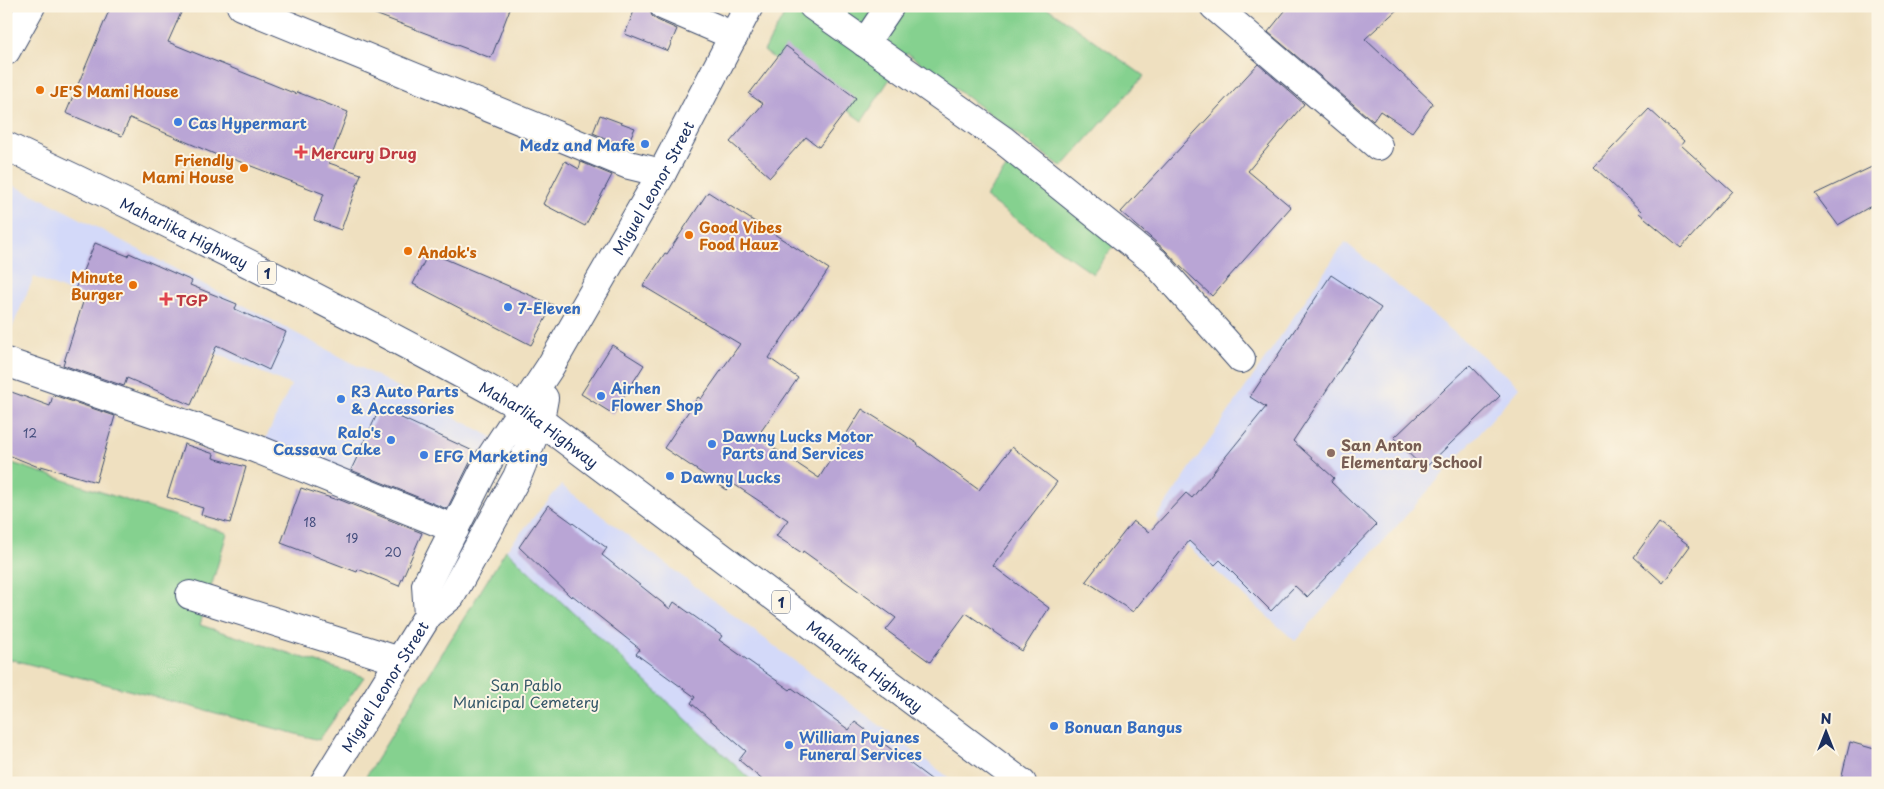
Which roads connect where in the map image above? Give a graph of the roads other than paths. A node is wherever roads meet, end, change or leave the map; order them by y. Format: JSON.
{"nodes":[{"id":1,"x":30,"y":6,"type":"edge"},
{"id":2,"x":241,"y":6,"type":"edge"},
{"id":3,"x":664,"y":6,"type":"edge"},
{"id":4,"x":749,"y":6,"type":"edge"},
{"id":5,"x":813,"y":6,"type":"edge"},
{"id":6,"x":890,"y":6,"type":"edge"},
{"id":7,"x":1214,"y":6,"type":"edge"},
{"id":8,"x":734,"y":36,"type":"junction"},
{"id":9,"x":865,"y":43,"type":"junction"},
{"id":10,"x":6,"y":50,"type":"edge"},
{"id":11,"x":6,"y":146,"type":"edge"},
{"id":12,"x":1378,"y":146,"type":"dead end"},
{"id":13,"x":662,"y":173,"type":"junction"},
{"id":14,"x":1241,"y":359,"type":"dead end"},
{"id":15,"x":6,"y":362,"type":"edge"},
{"id":16,"x":532,"y":414,"type":"junction"},
{"id":17,"x":455,"y":530,"type":"junction"},
{"id":18,"x":190,"y":595,"type":"dead end"},
{"id":19,"x":428,"y":615,"type":"junction"},
{"id":20,"x":400,"y":661,"type":"junction"},
{"id":21,"x":324,"y":783,"type":"edge"},
{"id":22,"x":1022,"y":783,"type":"edge"}],
"edges":[{"from":1,"to":10,"type":"street"},
{"from":2,"to":13,"type":"street"},
{"from":3,"to":8,"type":"street"},
{"from":4,"to":8,"type":"street","name":"Miguel Leonor Street"},
{"from":5,"to":9,"type":"street"},
{"from":6,"to":9,"type":"street"},
{"from":7,"to":12,"type":"street"},
{"from":8,"to":13,"type":"street","name":"Miguel Leonor Street"},
{"from":9,"to":14,"type":"street"},
{"from":11,"to":16,"type":"street","name":"Maharlika Highway","number":"1"},
{"from":13,"to":16,"type":"street","name":"Miguel Leonor Street"},
{"from":15,"to":17,"type":"street"},
{"from":16,"to":17,"type":"street","name":"Miguel Leonor Street"},
{"from":16,"to":19,"type":"street","name":"Miguel Leonor Street"},
{"from":16,"to":22,"type":"street","name":"Maharlika Highway","number":"1"},
{"from":17,"to":19,"type":"street","name":"Miguel Leonor Street"},
{"from":18,"to":20,"type":"street"},
{"from":19,"to":20,"type":"street","name":"Miguel Leonor Street"},
{"from":20,"to":21,"type":"street","name":"Miguel Leonor Street"}]}
